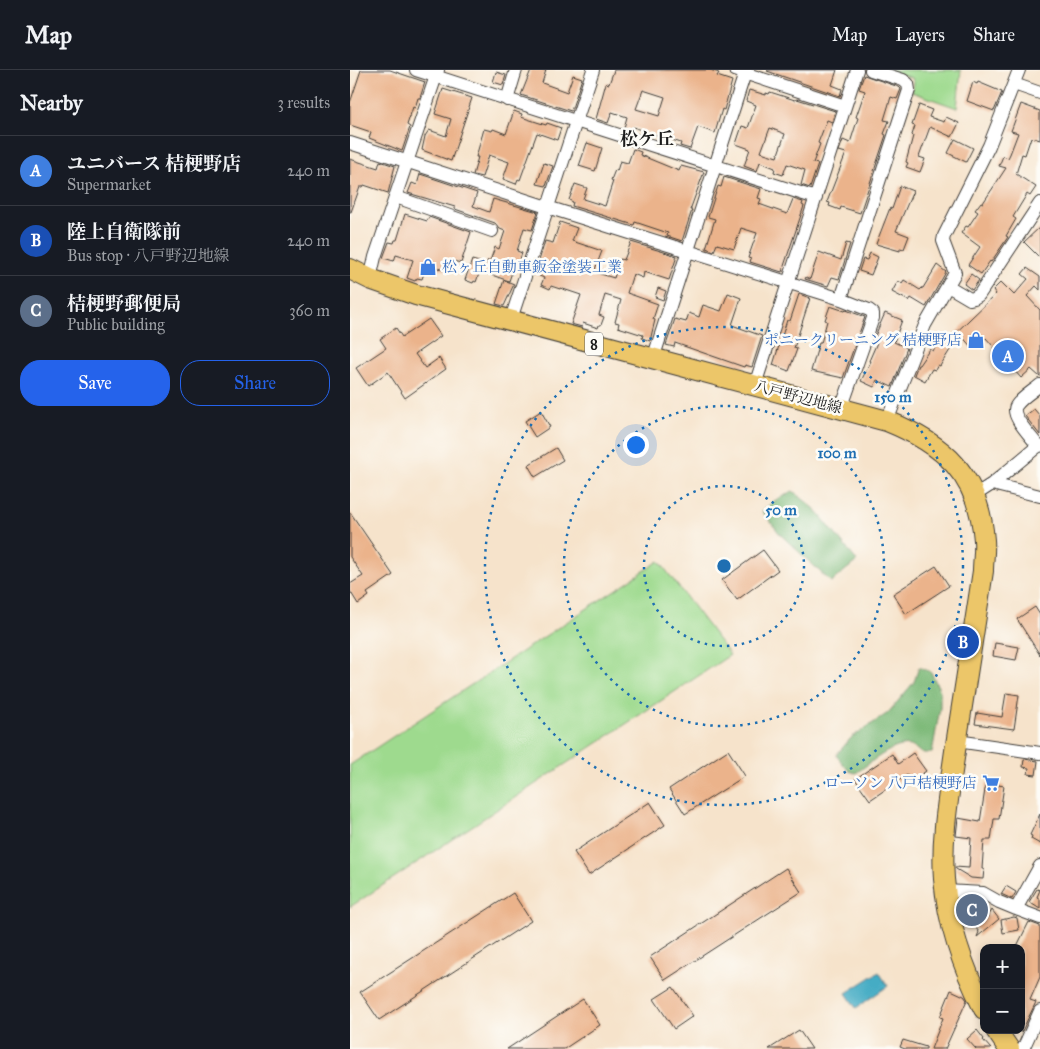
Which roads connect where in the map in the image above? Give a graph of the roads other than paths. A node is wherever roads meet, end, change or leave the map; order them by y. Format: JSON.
{"nodes":[{"id":1,"x":416,"y":70,"type":"edge"},
{"id":2,"x":516,"y":70,"type":"edge"},
{"id":3,"x":593,"y":70,"type":"edge"},
{"id":4,"x":857,"y":70,"type":"edge"},
{"id":5,"x":871,"y":70,"type":"edge"},
{"id":6,"x":1019,"y":70,"type":"edge"},
{"id":7,"x":742,"y":71,"type":"edge"},
{"id":8,"x":437,"y":73,"type":"edge"},
{"id":9,"x":1014,"y":84,"type":"junction"},
{"id":10,"x":1040,"y":93,"type":"edge"},
{"id":11,"x":507,"y":100,"type":"junction"},
{"id":12,"x":845,"y":106,"type":"junction"},
{"id":13,"x":575,"y":122,"type":"junction"},
{"id":14,"x":350,"y":143,"type":"edge"},
{"id":15,"x":407,"y":162,"type":"junction"},
{"id":16,"x":716,"y":166,"type":"junction"},
{"id":17,"x":396,"y":197,"type":"junction"},
{"id":18,"x":816,"y":198,"type":"junction"},
{"id":19,"x":1040,"y":203,"type":"edge"},
{"id":20,"x":547,"y":207,"type":"junction"},
{"id":21,"x":492,"y":231,"type":"dead end"},
{"id":22,"x":688,"y":251,"type":"junction"},
{"id":23,"x":350,"y":269,"type":"edge"},
{"id":24,"x":370,"y":279,"type":"junction"},
{"id":25,"x":787,"y":283,"type":"junction"},
{"id":26,"x":948,"y":286,"type":"junction"},
{"id":27,"x":841,"y":299,"type":"junction"},
{"id":28,"x":510,"y":322,"type":"junction"},
{"id":29,"x":653,"y":359,"type":"junction"},
{"id":30,"x":755,"y":385,"type":"junction"},
{"id":31,"x":1040,"y":385,"type":"edge"},
{"id":32,"x":841,"y":409,"type":"junction"},
{"id":33,"x":887,"y":421,"type":"junction"},
{"id":34,"x":1039,"y":446,"type":"edge"},
{"id":35,"x":983,"y":490,"type":"junction"},
{"id":36,"x":1040,"y":496,"type":"edge"},
{"id":37,"x":957,"y":741,"type":"junction"},
{"id":38,"x":1040,"y":753,"type":"edge"},
{"id":39,"x":1040,"y":866,"type":"edge"},
{"id":40,"x":946,"y":891,"type":"junction"},
{"id":41,"x":1016,"y":909,"type":"junction"},
{"id":42,"x":1040,"y":918,"type":"edge"},
{"id":43,"x":980,"y":1002,"type":"edge"},
{"id":44,"x":1040,"y":1011,"type":"edge"},
{"id":45,"x":999,"y":1034,"type":"edge"},
{"id":46,"x":1009,"y":1049,"type":"edge"},
{"id":47,"x":1024,"y":1049,"type":"edge"}],
"edges":[{"from":1,"to":8,"type":"street"},
{"from":2,"to":11,"type":"street"},
{"from":3,"to":13,"type":"street"},
{"from":4,"to":12,"type":"street"},
{"from":5,"to":27,"type":"street"},
{"from":6,"to":9,"type":"street"},
{"from":7,"to":12,"type":"street"},
{"from":7,"to":16,"type":"street"},
{"from":8,"to":11,"type":"street"},
{"from":8,"to":15,"type":"street"},
{"from":9,"to":10,"type":"street"},
{"from":9,"to":26,"type":"street"},
{"from":11,"to":13,"type":"street"},
{"from":12,"to":18,"type":"street"},
{"from":13,"to":16,"type":"street"},
{"from":13,"to":20,"type":"street"},
{"from":14,"to":15,"type":"street"},
{"from":15,"to":17,"type":"street"},
{"from":15,"to":20,"type":"street"},
{"from":16,"to":18,"type":"street"},
{"from":16,"to":22,"type":"street"},
{"from":17,"to":21,"type":"street"},
{"from":17,"to":24,"type":"street"},
{"from":18,"to":25,"type":"street"},
{"from":19,"to":26,"type":"street"},
{"from":20,"to":22,"type":"street"},
{"from":20,"to":28,"type":"street"},
{"from":22,"to":25,"type":"street"},
{"from":22,"to":29,"type":"street"},
{"from":23,"to":24,"type":"main road","name":"八戸野辺地線","number":"8"},
{"from":24,"to":28,"type":"main road","name":"八戸野辺地線","number":"8"},
{"from":25,"to":27,"type":"street"},
{"from":25,"to":30,"type":"street"},
{"from":26,"to":33,"type":"street"},
{"from":27,"to":32,"type":"street"},
{"from":28,"to":29,"type":"main road","name":"八戸野辺地線","number":"8"},
{"from":29,"to":30,"type":"main road","name":"八戸野辺地線","number":"8"},
{"from":30,"to":32,"type":"main road","name":"八戸野辺地線","number":"8"},
{"from":31,"to":34,"type":"street"},
{"from":32,"to":33,"type":"main road","name":"八戸野辺地線","number":"8"},
{"from":33,"to":35,"type":"main road","name":"八戸野辺地線","number":"8"},
{"from":34,"to":35,"type":"street"},
{"from":35,"to":36,"type":"street"},
{"from":35,"to":37,"type":"main road","name":"八戸野辺地線","number":"8"},
{"from":37,"to":38,"type":"street"},
{"from":37,"to":40,"type":"main road","name":"八戸野辺地線","number":"8"},
{"from":39,"to":41,"type":"street"},
{"from":40,"to":41,"type":"street"},
{"from":40,"to":43,"type":"main road","name":"八戸野辺地線","number":"8"},
{"from":41,"to":42,"type":"street"},
{"from":44,"to":47,"type":"street"},
{"from":45,"to":46,"type":"main road"}]}
